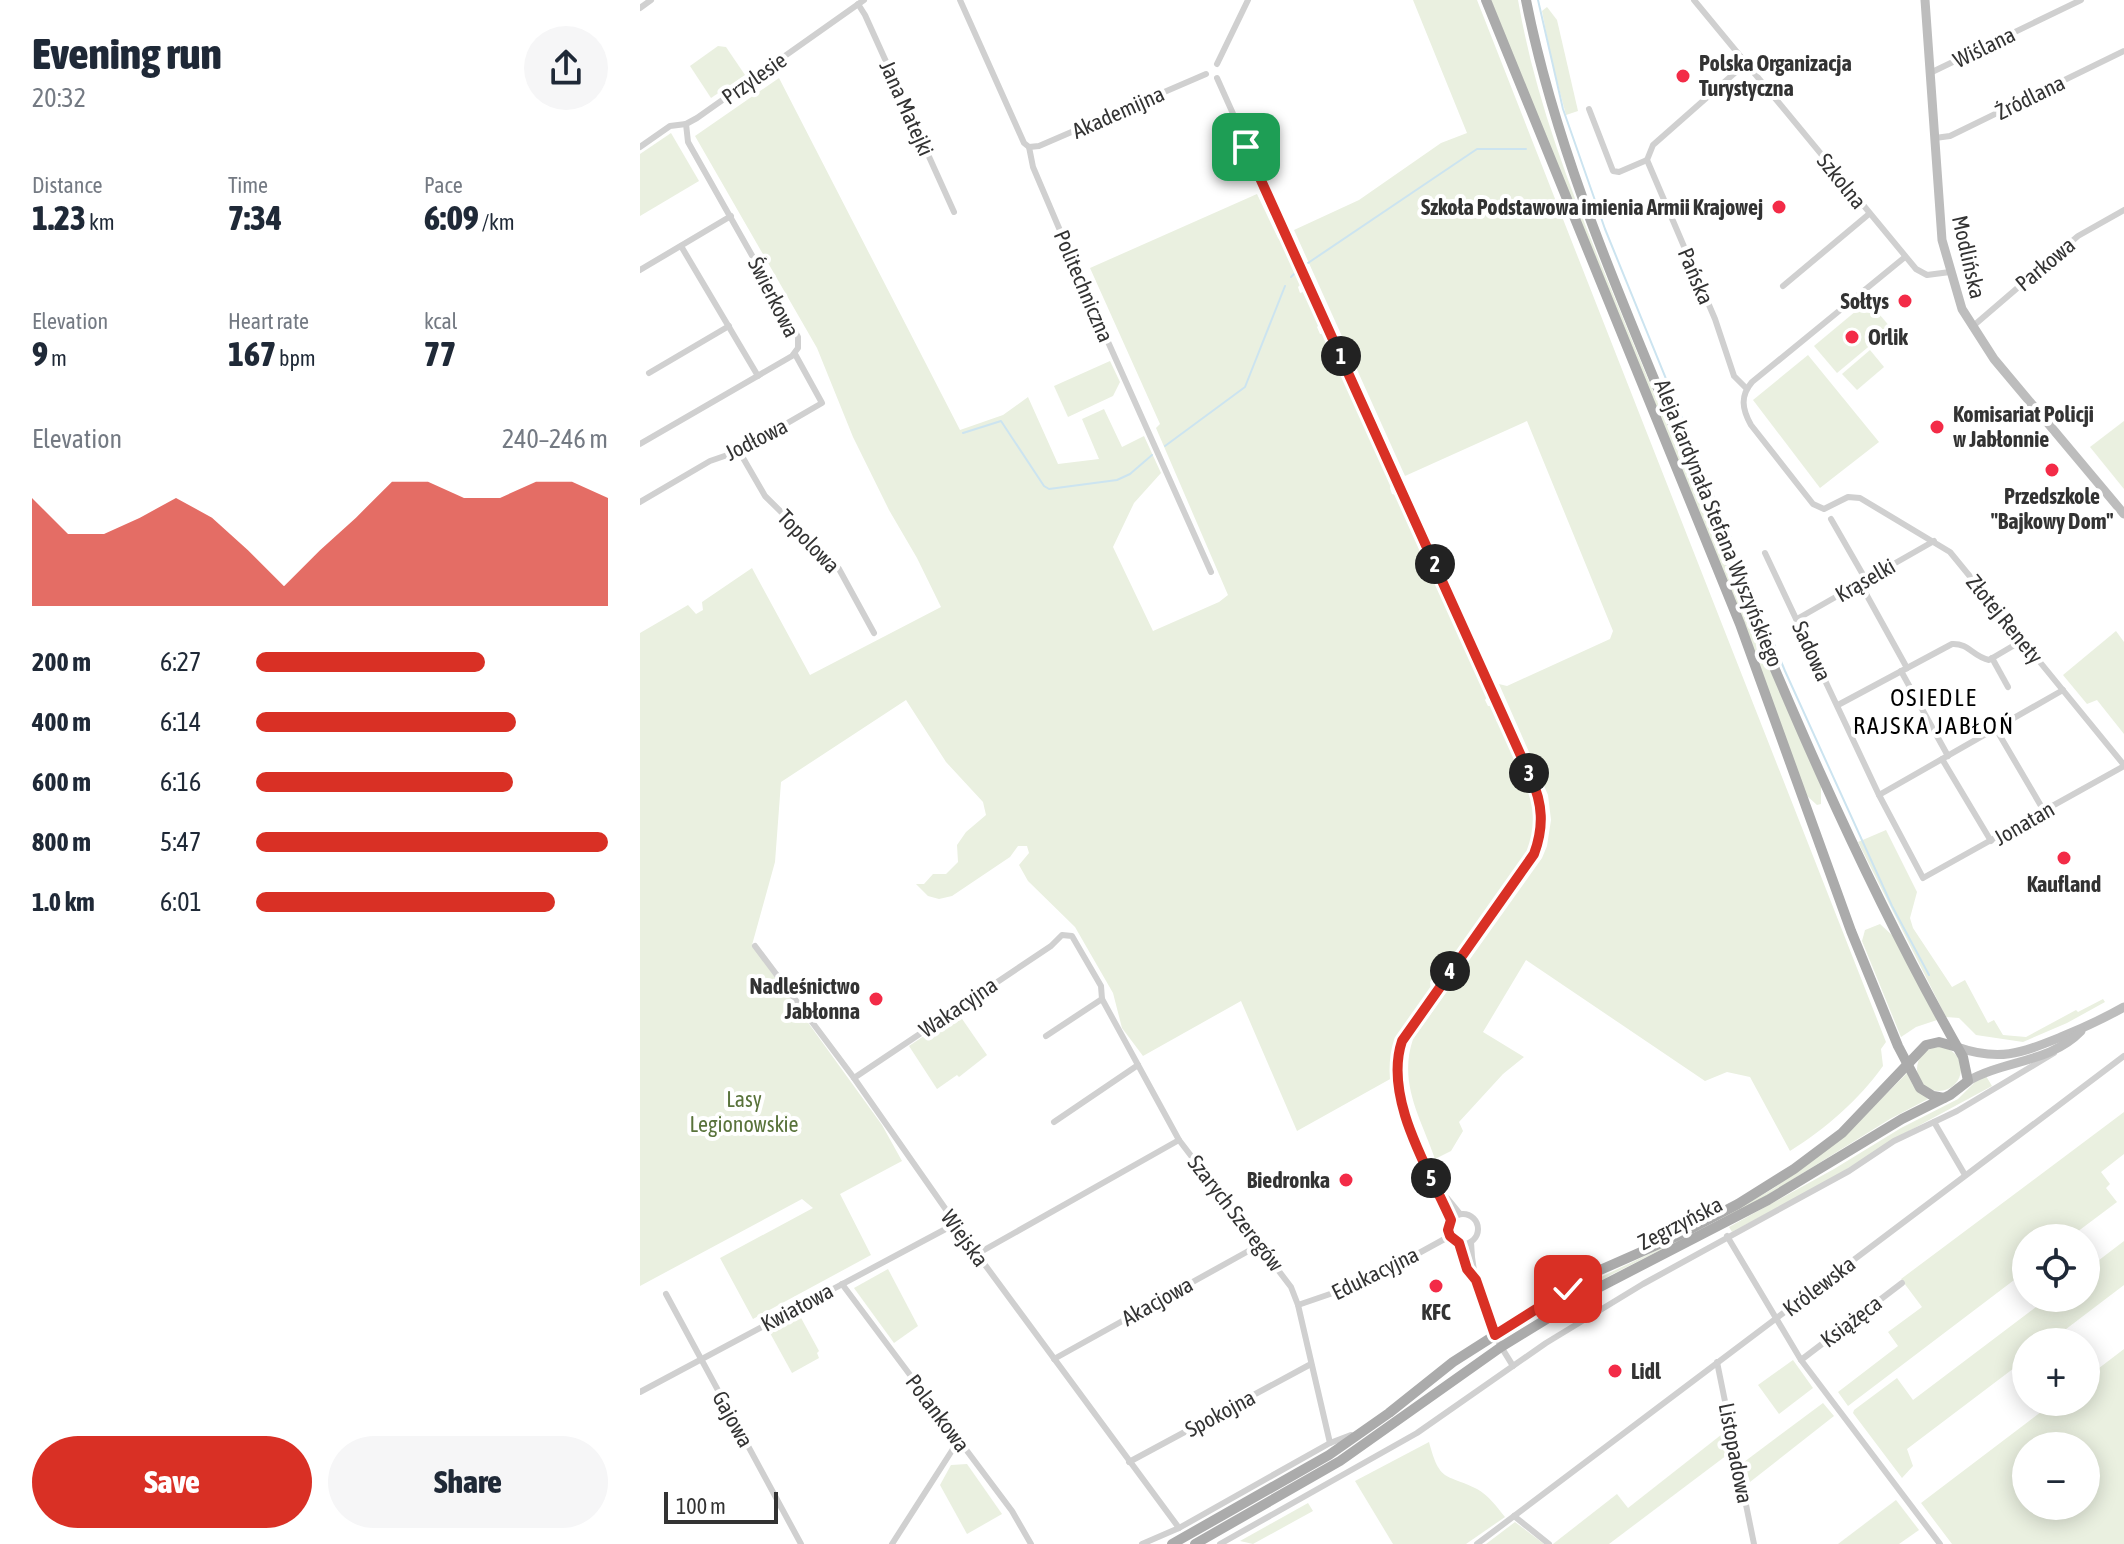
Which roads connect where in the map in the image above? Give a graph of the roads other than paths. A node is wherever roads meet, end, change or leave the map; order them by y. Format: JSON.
{"nodes":[{"id":1,"x":651,"y":0,"type":"edge"},
{"id":2,"x":960,"y":0,"type":"edge"},
{"id":3,"x":1248,"y":0,"type":"edge"},
{"id":4,"x":1486,"y":0,"type":"edge"},
{"id":5,"x":1526,"y":0,"type":"edge"},
{"id":6,"x":1694,"y":0,"type":"edge"},
{"id":7,"x":1925,"y":0,"type":"edge"},
{"id":8,"x":2081,"y":0,"type":"edge"},
{"id":9,"x":861,"y":2,"type":"edge"},
{"id":10,"x":640,"y":8,"type":"edge"},
{"id":11,"x":2124,"y":51,"type":"edge"},
{"id":12,"x":1746,"y":63,"type":"junction"},
{"id":13,"x":1217,"y":64,"type":"junction"},
{"id":14,"x":1930,"y":73,"type":"junction"},
{"id":15,"x":1206,"y":74,"type":"junction"},
{"id":16,"x":1217,"y":78,"type":"junction"},
{"id":17,"x":1589,"y":109,"type":"dead end"},
{"id":18,"x":686,"y":124,"type":"junction"},
{"id":19,"x":1935,"y":138,"type":"junction"},
{"id":20,"x":640,"y":147,"type":"edge"},
{"id":21,"x":1029,"y":147,"type":"junction"},
{"id":22,"x":1647,"y":160,"type":"junction"},
{"id":23,"x":2122,"y":209,"type":"edge"},
{"id":24,"x":954,"y":212,"type":"dead end"},
{"id":25,"x":1869,"y":214,"type":"junction"},
{"id":26,"x":731,"y":216,"type":"junction"},
{"id":27,"x":681,"y":246,"type":"junction"},
{"id":28,"x":1905,"y":257,"type":"junction"},
{"id":29,"x":640,"y":270,"type":"edge"},
{"id":30,"x":1950,"y":272,"type":"junction"},
{"id":31,"x":1783,"y":286,"type":"dead end"},
{"id":32,"x":729,"y":326,"type":"junction"},
{"id":33,"x":1972,"y":327,"type":"junction"},
{"id":34,"x":795,"y":354,"type":"junction"},
{"id":35,"x":649,"y":373,"type":"dead end"},
{"id":36,"x":758,"y":376,"type":"junction"},
{"id":37,"x":1746,"y":388,"type":"junction"},
{"id":38,"x":640,"y":444,"type":"edge"},
{"id":39,"x":739,"y":451,"type":"junction"},
{"id":40,"x":640,"y":502,"type":"edge"},
{"id":41,"x":2124,"y":514,"type":"edge"},
{"id":42,"x":1831,"y":519,"type":"dead end"},
{"id":43,"x":1934,"y":541,"type":"junction"},
{"id":44,"x":1765,"y":553,"type":"dead end"},
{"id":45,"x":1211,"y":572,"type":"dead end"},
{"id":46,"x":1863,"y":581,"type":"junction"},
{"id":47,"x":1797,"y":619,"type":"junction"},
{"id":48,"x":874,"y":633,"type":"dead end"},
{"id":49,"x":2023,"y":640,"type":"junction"},
{"id":50,"x":1992,"y":658,"type":"junction"},
{"id":51,"x":1904,"y":669,"type":"junction"},
{"id":52,"x":2008,"y":687,"type":"dead end"},
{"id":53,"x":2063,"y":690,"type":"junction"},
{"id":54,"x":1838,"y":705,"type":"junction"},
{"id":55,"x":1996,"y":729,"type":"junction"},
{"id":56,"x":1945,"y":757,"type":"junction"},
{"id":57,"x":2124,"y":766,"type":"edge"},
{"id":58,"x":1879,"y":795,"type":"junction"},
{"id":59,"x":2044,"y":811,"type":"junction"},
{"id":60,"x":1991,"y":841,"type":"junction"},
{"id":61,"x":1923,"y":878,"type":"joint"},
{"id":62,"x":1062,"y":935,"type":"joint"},
{"id":63,"x":755,"y":946,"type":"dead end"},
{"id":64,"x":1102,"y":999,"type":"junction"},
{"id":65,"x":2124,"y":1007,"type":"edge"},
{"id":66,"x":2081,"y":1031,"type":"junction"},
{"id":67,"x":1046,"y":1036,"type":"dead end"},
{"id":68,"x":1957,"y":1047,"type":"junction"},
{"id":69,"x":2059,"y":1048,"type":"junction"},
{"id":70,"x":2124,"y":1056,"type":"edge"},
{"id":71,"x":1907,"y":1064,"type":"junction"},
{"id":72,"x":1138,"y":1065,"type":"junction"},
{"id":73,"x":854,"y":1078,"type":"junction"},
{"id":74,"x":1968,"y":1081,"type":"junction"},
{"id":75,"x":1944,"y":1098,"type":"junction"},
{"id":76,"x":1054,"y":1122,"type":"dead end"},
{"id":77,"x":1934,"y":1122,"type":"junction"},
{"id":78,"x":1179,"y":1140,"type":"junction"},
{"id":79,"x":1965,"y":1175,"type":"junction"},
{"id":80,"x":1440,"y":1194,"type":"junction"},
{"id":81,"x":1460,"y":1214,"type":"junction"},
{"id":82,"x":1451,"y":1220,"type":"junction"},
{"id":83,"x":955,"y":1224,"type":"junction"},
{"id":84,"x":1450,"y":1236,"type":"junction"},
{"id":85,"x":1727,"y":1236,"type":"junction"},
{"id":86,"x":1471,"y":1242,"type":"junction"},
{"id":87,"x":1459,"y":1243,"type":"junction"},
{"id":88,"x":1261,"y":1244,"type":"junction"},
{"id":89,"x":977,"y":1254,"type":"junction"},
{"id":90,"x":1476,"y":1280,"type":"junction"},
{"id":91,"x":1902,"y":1283,"type":"dead end"},
{"id":92,"x":842,"y":1284,"type":"junction"},
{"id":93,"x":666,"y":1294,"type":"dead end"},
{"id":94,"x":1298,"y":1305,"type":"junction"},
{"id":95,"x":1775,"y":1318,"type":"junction"},
{"id":96,"x":1495,"y":1335,"type":"junction"},
{"id":97,"x":1501,"y":1347,"type":"junction"},
{"id":98,"x":701,"y":1359,"type":"junction"},
{"id":99,"x":1054,"y":1359,"type":"junction"},
{"id":100,"x":1801,"y":1360,"type":"junction"},
{"id":101,"x":1717,"y":1362,"type":"junction"},
{"id":102,"x":1311,"y":1364,"type":"junction"},
{"id":103,"x":1513,"y":1366,"type":"junction"},
{"id":104,"x":640,"y":1392,"type":"edge"},
{"id":105,"x":1366,"y":1430,"type":"junction"},
{"id":106,"x":960,"y":1443,"type":"junction"},
{"id":107,"x":1330,"y":1443,"type":"junction"},
{"id":108,"x":1129,"y":1462,"type":"junction"},
{"id":109,"x":1514,"y":1516,"type":"junction"},
{"id":110,"x":1186,"y":1536,"type":"edge"},
{"id":111,"x":801,"y":1544,"type":"edge"},
{"id":112,"x":892,"y":1544,"type":"edge"},
{"id":113,"x":1031,"y":1544,"type":"edge"},
{"id":114,"x":1142,"y":1544,"type":"edge"},
{"id":115,"x":1172,"y":1544,"type":"edge"},
{"id":116,"x":1220,"y":1544,"type":"edge"},
{"id":117,"x":1477,"y":1544,"type":"edge"},
{"id":118,"x":1549,"y":1544,"type":"edge"},
{"id":119,"x":1754,"y":1544,"type":"edge"},
{"id":120,"x":1940,"y":1544,"type":"edge"}],
"edges":[{"from":1,"to":10,"type":"street"},
{"from":2,"to":21,"type":"street","name":"Politechniczna"},
{"from":3,"to":13,"type":"street"},
{"from":4,"to":71,"type":"main road","name":"Aleja kardynała Stefana Wyszyńskiego"},
{"from":5,"to":68,"type":"main road","name":"Aleja kardynała Stefana Wyszyńskiego"},
{"from":6,"to":12,"type":"street","name":"Szkolna"},
{"from":7,"to":14,"type":"main road","name":"Modlińska"},
{"from":8,"to":14,"type":"street","name":"Wiślana"},
{"from":9,"to":18,"type":"street","name":"Przylesie"},
{"from":9,"to":24,"type":"street","name":"Jana Matejki"},
{"from":11,"to":19,"type":"street","name":"Źródlana"},
{"from":12,"to":22,"type":"street"},
{"from":12,"to":25,"type":"street","name":"Szkolna"},
{"from":13,"to":15,"type":"street"},
{"from":13,"to":16,"type":"street"},
{"from":14,"to":19,"type":"main road","name":"Modlińska"},
{"from":15,"to":16,"type":"street"},
{"from":15,"to":21,"type":"street","name":"Akademijna"},
{"from":16,"to":80,"type":"street"},
{"from":17,"to":22,"type":"street"},
{"from":18,"to":20,"type":"street","name":"Przylesie"},
{"from":18,"to":26,"type":"street","name":"Świerkowa"},
{"from":19,"to":30,"type":"main road","name":"Modlińska"},
{"from":21,"to":45,"type":"street","name":"Politechniczna"},
{"from":22,"to":37,"type":"street","name":"Pańska"},
{"from":23,"to":33,"type":"street","name":"Parkowa"},
{"from":25,"to":28,"type":"street","name":"Szkolna"},
{"from":25,"to":31,"type":"street"},
{"from":26,"to":27,"type":"street"},
{"from":26,"to":34,"type":"street","name":"Świerkowa"},
{"from":27,"to":29,"type":"street"},
{"from":27,"to":32,"type":"street"},
{"from":28,"to":30,"type":"street","name":"Szkolna"},
{"from":28,"to":37,"type":"street"},
{"from":30,"to":33,"type":"main road","name":"Modlińska"},
{"from":32,"to":35,"type":"street"},
{"from":32,"to":36,"type":"street"},
{"from":33,"to":41,"type":"main road","name":"Modlińska"},
{"from":34,"to":36,"type":"street","name":"Świerkowa"},
{"from":34,"to":39,"type":"street","name":"Jodłowa"},
{"from":36,"to":38,"type":"street","name":"Świerkowa"},
{"from":37,"to":43,"type":"street","name":"Złotej Renety"},
{"from":39,"to":40,"type":"street","name":"Jodłowa"},
{"from":39,"to":48,"type":"street","name":"Topolowa"},
{"from":42,"to":46,"type":"street"},
{"from":43,"to":46,"type":"street","name":"Krąselki"},
{"from":43,"to":49,"type":"street","name":"Złotej Renety"},
{"from":44,"to":47,"type":"street","name":"Sadowa"},
{"from":46,"to":47,"type":"street","name":"Krąselki"},
{"from":46,"to":51,"type":"street"},
{"from":47,"to":54,"type":"street","name":"Sadowa"},
{"from":49,"to":50,"type":"street"},
{"from":49,"to":53,"type":"street","name":"Złotej Renety"},
{"from":50,"to":51,"type":"street"},
{"from":50,"to":52,"type":"street"},
{"from":51,"to":54,"type":"street"},
{"from":51,"to":56,"type":"street"},
{"from":53,"to":55,"type":"street"},
{"from":53,"to":57,"type":"street","name":"Złotej Renety"},
{"from":54,"to":58,"type":"street","name":"Sadowa"},
{"from":55,"to":56,"type":"street"},
{"from":55,"to":59,"type":"street"},
{"from":56,"to":58,"type":"street"},
{"from":56,"to":60,"type":"street"},
{"from":57,"to":59,"type":"street","name":"Jonatan"},
{"from":58,"to":61,"type":"street","name":"Sadowa"},
{"from":59,"to":60,"type":"street","name":"Jonatan"},
{"from":60,"to":61,"type":"street","name":"Jonatan"},
{"from":62,"to":64,"type":"street","name":"Szarych Szeregów"},
{"from":62,"to":73,"type":"street","name":"Wakacyjna"},
{"from":63,"to":73,"type":"street","name":"Wiejska"},
{"from":64,"to":67,"type":"street"},
{"from":64,"to":72,"type":"street","name":"Szarych Szeregów"},
{"from":65,"to":66,"type":"main road"},
{"from":66,"to":68,"type":"main road"},
{"from":66,"to":69,"type":"main road"},
{"from":68,"to":71,"type":"main road"},
{"from":68,"to":74,"type":"main road"},
{"from":69,"to":74,"type":"main road"},
{"from":69,"to":77,"type":"street"},
{"from":70,"to":79,"type":"street","name":"Królewska"},
{"from":71,"to":75,"type":"main road"},
{"from":71,"to":96,"type":"main road","name":"Zegrzyńska"},
{"from":72,"to":76,"type":"street"},
{"from":72,"to":78,"type":"street","name":"Szarych Szeregów"},
{"from":73,"to":83,"type":"street","name":"Wiejska"},
{"from":74,"to":75,"type":"main road"},
{"from":75,"to":97,"type":"main road","name":"Zegrzyńska"},
{"from":77,"to":79,"type":"street"},
{"from":77,"to":85,"type":"street"},
{"from":78,"to":88,"type":"street","name":"Szarych Szeregów"},
{"from":78,"to":89,"type":"street"},
{"from":79,"to":95,"type":"street","name":"Królewska"},
{"from":80,"to":81,"type":"street"},
{"from":80,"to":82,"type":"street"},
{"from":81,"to":82,"type":"street"},
{"from":81,"to":86,"type":"street"},
{"from":82,"to":84,"type":"street"},
{"from":83,"to":89,"type":"street","name":"Wiejska"},
{"from":83,"to":92,"type":"street","name":"Kwiatowa"},
{"from":84,"to":87,"type":"street"},
{"from":84,"to":94,"type":"street","name":"Edukacyjna"},
{"from":85,"to":95,"type":"street"},
{"from":85,"to":103,"type":"street"},
{"from":86,"to":87,"type":"street"},
{"from":86,"to":90,"type":"street"},
{"from":87,"to":90,"type":"street"},
{"from":88,"to":94,"type":"street","name":"Szarych Szeregów"},
{"from":88,"to":99,"type":"street","name":"Akacjowa"},
{"from":89,"to":99,"type":"street","name":"Wiejska"},
{"from":90,"to":96,"type":"street"},
{"from":91,"to":100,"type":"street","name":"Książęca"},
{"from":92,"to":98,"type":"street","name":"Kwiatowa"},
{"from":92,"to":106,"type":"street","name":"Polankowa"},
{"from":93,"to":98,"type":"street","name":"Gajowa"},
{"from":94,"to":102,"type":"street","name":"Szarych Szeregów"},
{"from":95,"to":100,"type":"street"},
{"from":95,"to":101,"type":"street","name":"Królewska"},
{"from":96,"to":97,"type":"street"},
{"from":96,"to":105,"type":"main road","name":"Zegrzyńska"},
{"from":97,"to":103,"type":"street"},
{"from":97,"to":110,"type":"main road","name":"Zegrzyńska"},
{"from":98,"to":104,"type":"street","name":"Kwiatowa"},
{"from":98,"to":111,"type":"street","name":"Gajowa"},
{"from":99,"to":108,"type":"street","name":"Wiejska"},
{"from":100,"to":120,"type":"street"},
{"from":101,"to":109,"type":"street","name":"Królewska"},
{"from":101,"to":119,"type":"street","name":"Listopadowa"},
{"from":102,"to":107,"type":"street","name":"Szarych Szeregów"},
{"from":102,"to":108,"type":"street","name":"Spokojna"},
{"from":103,"to":116,"type":"street"},
{"from":105,"to":107,"type":"street"},
{"from":105,"to":110,"type":"main road","name":"Zegrzyńska"},
{"from":106,"to":112,"type":"street"},
{"from":106,"to":113,"type":"street","name":"Polankowa"},
{"from":107,"to":110,"type":"street"},
{"from":108,"to":110,"type":"street","name":"Wiejska"},
{"from":109,"to":117,"type":"street","name":"Królewska"},
{"from":109,"to":118,"type":"street"},
{"from":110,"to":114,"type":"street"},
{"from":110,"to":115,"type":"main road"}]}
